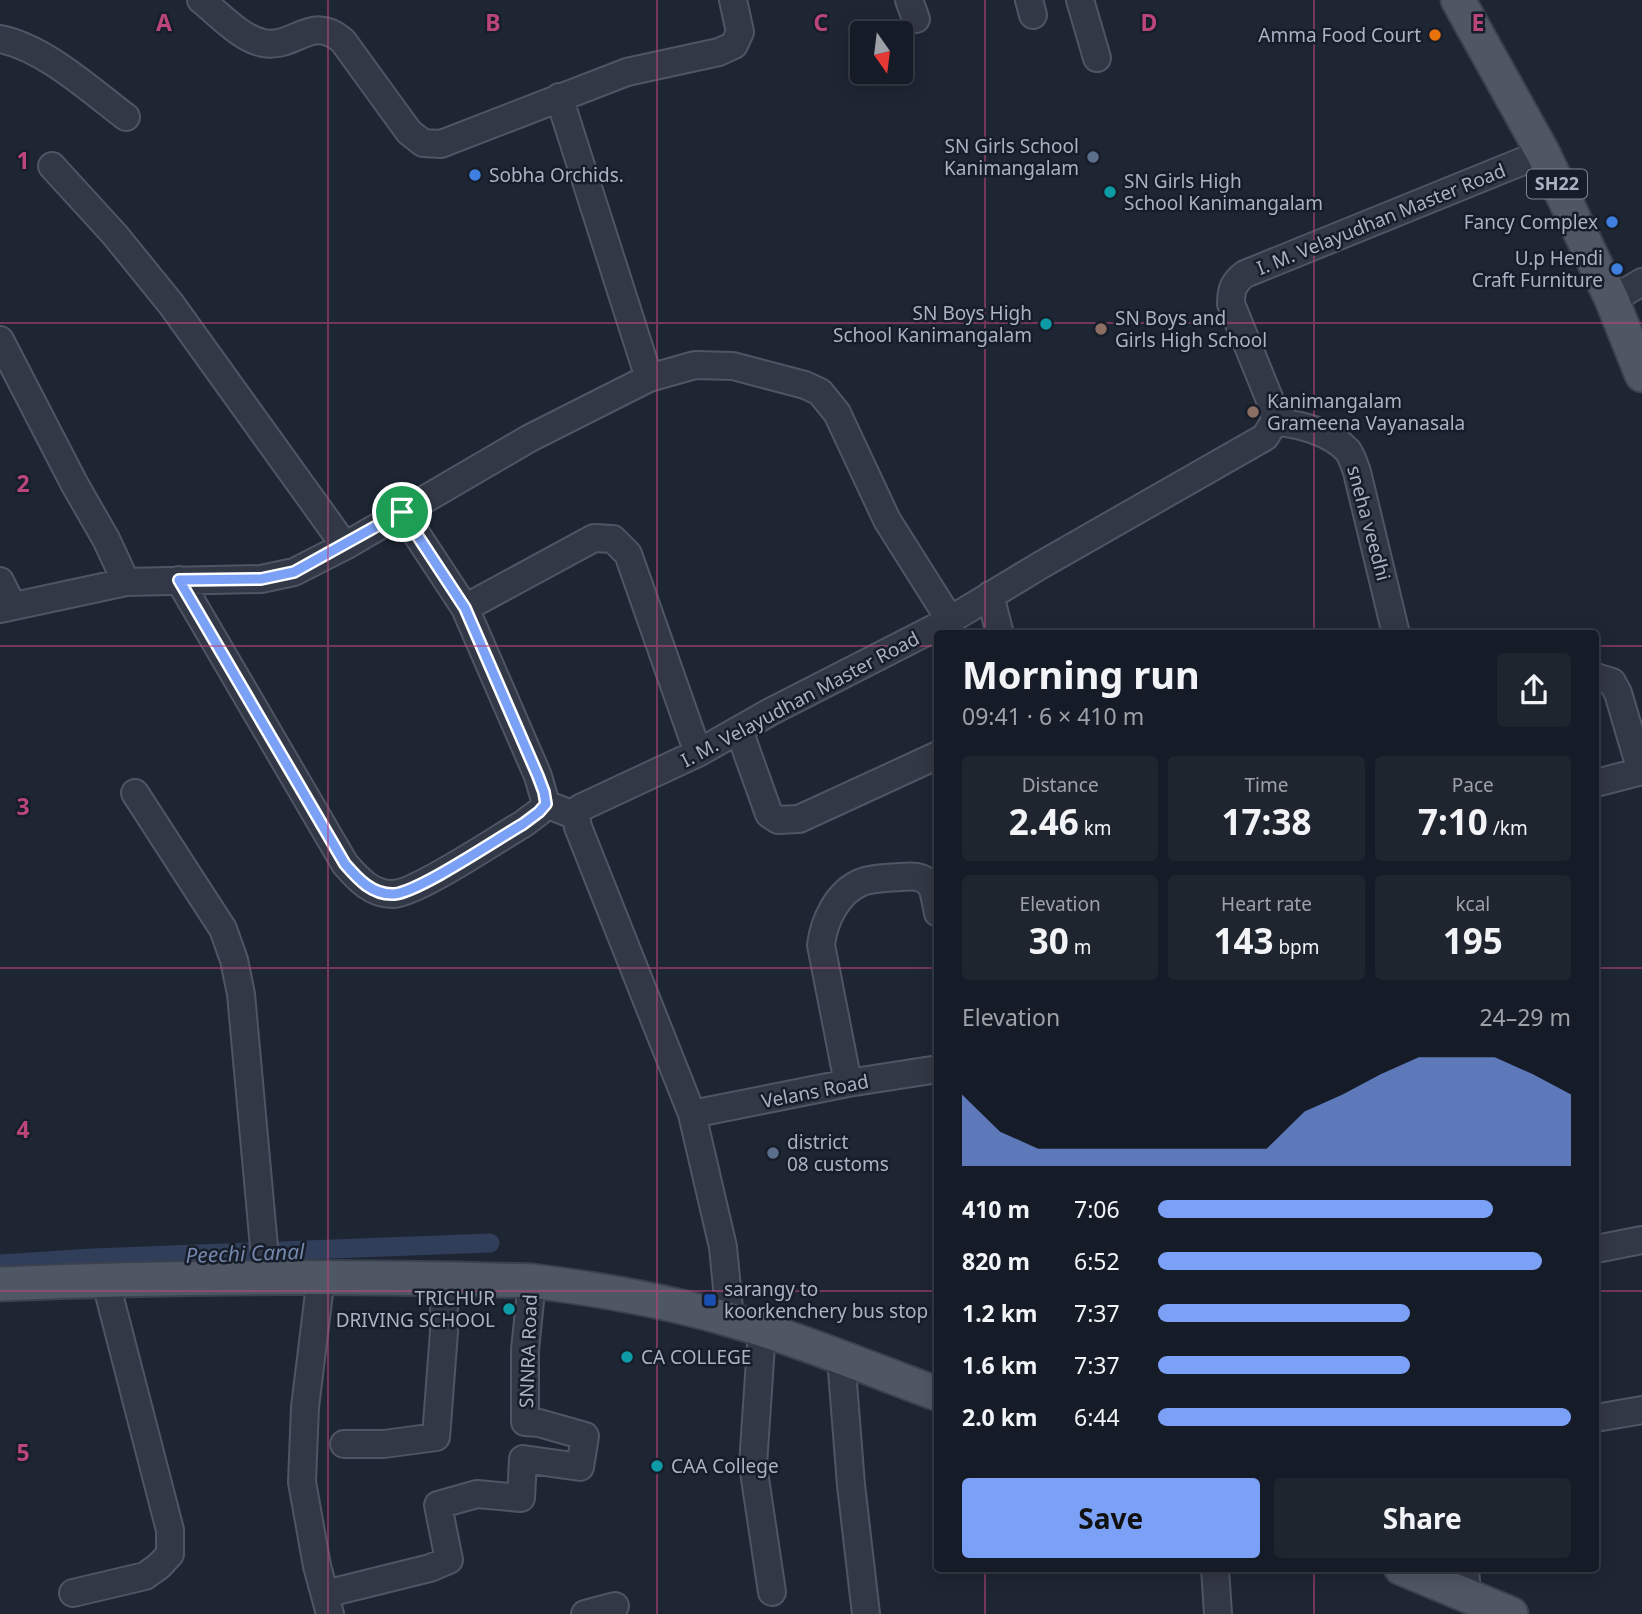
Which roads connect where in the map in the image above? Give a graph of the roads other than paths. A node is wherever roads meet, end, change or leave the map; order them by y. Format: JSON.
{"nodes":[{"id":1,"x":201,"y":0,"type":"edge"},
{"id":2,"x":733,"y":0,"type":"edge"},
{"id":3,"x":1080,"y":0,"type":"edge"},
{"id":4,"x":1458,"y":0,"type":"edge"},
{"id":5,"x":0,"y":39,"type":"edge"},
{"id":6,"x":1097,"y":58,"type":"dead end"},
{"id":7,"x":559,"y":97,"type":"junction"},
{"id":8,"x":126,"y":117,"type":"dead end"},
{"id":9,"x":1543,"y":153,"type":"junction"},
{"id":10,"x":52,"y":166,"type":"dead end"},
{"id":11,"x":1642,"y":282,"type":"edge"},
{"id":12,"x":1612,"y":300,"type":"junction"},
{"id":13,"x":0,"y":340,"type":"edge"},
{"id":14,"x":1642,"y":376,"type":"edge"},
{"id":15,"x":649,"y":378,"type":"junction"},
{"id":16,"x":1275,"y":421,"type":"junction"},
{"id":17,"x":402,"y":512,"type":"junction"},
{"id":18,"x":345,"y":546,"type":"junction"},
{"id":19,"x":179,"y":580,"type":"junction"},
{"id":20,"x":0,"y":581,"type":"edge"},
{"id":21,"x":126,"y":582,"type":"junction"},
{"id":22,"x":990,"y":595,"type":"junction"},
{"id":23,"x":6,"y":607,"type":"edge"},
{"id":24,"x":465,"y":608,"type":"junction"},
{"id":25,"x":950,"y":620,"type":"junction"},
{"id":26,"x":999,"y":630,"type":"edge"},
{"id":27,"x":1395,"y":630,"type":"edge"},
{"id":28,"x":1599,"y":678,"type":"edge"},
{"id":29,"x":739,"y":730,"type":"junction"},
{"id":30,"x":698,"y":753,"type":"junction"},
{"id":31,"x":934,"y":757,"type":"edge"},
{"id":32,"x":1642,"y":771,"type":"edge"},
{"id":33,"x":1599,"y":782,"type":"edge"},
{"id":34,"x":135,"y":793,"type":"dead end"},
{"id":35,"x":546,"y":804,"type":"junction"},
{"id":36,"x":576,"y":816,"type":"junction"},
{"id":37,"x":934,"y":898,"type":"edge"},
{"id":38,"x":934,"y":1070,"type":"edge"},
{"id":39,"x":848,"y":1083,"type":"junction"},
{"id":40,"x":692,"y":1114,"type":"junction"},
{"id":41,"x":1642,"y":1240,"type":"edge"},
{"id":42,"x":1599,"y":1248,"type":"edge"},
{"id":43,"x":268,"y":1262,"type":"junction"},
{"id":44,"x":321,"y":1278,"type":"junction"},
{"id":45,"x":105,"y":1279,"type":"junction"},
{"id":46,"x":447,"y":1279,"type":"junction"},
{"id":47,"x":532,"y":1281,"type":"junction"},
{"id":48,"x":0,"y":1284,"type":"edge"},
{"id":49,"x":730,"y":1319,"type":"junction"},
{"id":50,"x":762,"y":1330,"type":"junction"},
{"id":51,"x":841,"y":1358,"type":"junction"},
{"id":52,"x":934,"y":1393,"type":"edge"},
{"id":53,"x":1642,"y":1410,"type":"edge"},
{"id":54,"x":1599,"y":1417,"type":"edge"},
{"id":55,"x":526,"y":1426,"type":"junction"},
{"id":56,"x":344,"y":1444,"type":"dead end"},
{"id":57,"x":523,"y":1458,"type":"junction"},
{"id":58,"x":1215,"y":1572,"type":"edge"},
{"id":59,"x":1421,"y":1572,"type":"edge"},
{"id":60,"x":1466,"y":1581,"type":"edge"},
{"id":61,"x":772,"y":1592,"type":"dead end"},
{"id":62,"x":73,"y":1593,"type":"dead end"},
{"id":63,"x":327,"y":1604,"type":"edge"},
{"id":64,"x":615,"y":1606,"type":"dead end"},
{"id":65,"x":1502,"y":1612,"type":"edge"},
{"id":66,"x":585,"y":1614,"type":"edge"},
{"id":67,"x":866,"y":1614,"type":"edge"},
{"id":68,"x":1218,"y":1614,"type":"edge"}],
"edges":[{"from":1,"to":7,"type":"street"},
{"from":2,"to":7,"type":"street"},
{"from":3,"to":6,"type":"street"},
{"from":4,"to":9,"type":"main road","number":"SH22"},
{"from":5,"to":8,"type":"street"},
{"from":7,"to":15,"type":"street"},
{"from":9,"to":12,"type":"main road","number":"SH22"},
{"from":9,"to":16,"type":"street","name":"I. M. Velayudhan Master Road"},
{"from":10,"to":18,"type":"street"},
{"from":11,"to":12,"type":"street"},
{"from":12,"to":14,"type":"main road","number":"SH22"},
{"from":13,"to":21,"type":"street"},
{"from":15,"to":17,"type":"street"},
{"from":15,"to":25,"type":"street"},
{"from":16,"to":22,"type":"street","name":"I. M. Velayudhan Master Road"},
{"from":16,"to":27,"type":"street","name":"sneha veedhi"},
{"from":17,"to":18,"type":"street"},
{"from":17,"to":24,"type":"street"},
{"from":18,"to":19,"type":"street"},
{"from":19,"to":21,"type":"street"},
{"from":19,"to":35,"type":"street"},
{"from":20,"to":23,"type":"street"},
{"from":21,"to":23,"type":"street"},
{"from":22,"to":25,"type":"street","name":"I. M. Velayudhan Master Road"},
{"from":22,"to":26,"type":"street"},
{"from":24,"to":30,"type":"street"},
{"from":24,"to":35,"type":"street"},
{"from":25,"to":29,"type":"street","name":"I. M. Velayudhan Master Road"},
{"from":28,"to":32,"type":"street"},
{"from":29,"to":30,"type":"street","name":"I. M. Velayudhan Master Road"},
{"from":29,"to":31,"type":"street"},
{"from":30,"to":36,"type":"street","name":"I. M. Velayudhan Master Road"},
{"from":32,"to":33,"type":"street"},
{"from":34,"to":43,"type":"street"},
{"from":35,"to":36,"type":"street"},
{"from":36,"to":40,"type":"street"},
{"from":37,"to":39,"type":"street"},
{"from":38,"to":39,"type":"street","name":"Velans Road"},
{"from":39,"to":40,"type":"street","name":"Velans Road"},
{"from":40,"to":49,"type":"street"},
{"from":41,"to":42,"type":"street"},
{"from":43,"to":44,"type":"main road"},
{"from":43,"to":45,"type":"main road"},
{"from":44,"to":46,"type":"main road"},
{"from":44,"to":63,"type":"street"},
{"from":45,"to":48,"type":"main road"},
{"from":45,"to":62,"type":"street"},
{"from":46,"to":47,"type":"main road"},
{"from":46,"to":56,"type":"street"},
{"from":47,"to":49,"type":"main road"},
{"from":47,"to":55,"type":"street","name":"SNNRA Road"},
{"from":49,"to":50,"type":"main road"},
{"from":50,"to":51,"type":"main road"},
{"from":50,"to":61,"type":"street"},
{"from":51,"to":52,"type":"main road"},
{"from":51,"to":67,"type":"street"},
{"from":53,"to":54,"type":"street"},
{"from":55,"to":57,"type":"street"},
{"from":55,"to":57,"type":"street","name":"SNNRA Road"},
{"from":57,"to":63,"type":"street"},
{"from":58,"to":68,"type":"street"},
{"from":59,"to":60,"type":"main road"},
{"from":60,"to":65,"type":"main road"},
{"from":64,"to":66,"type":"street"}]}
